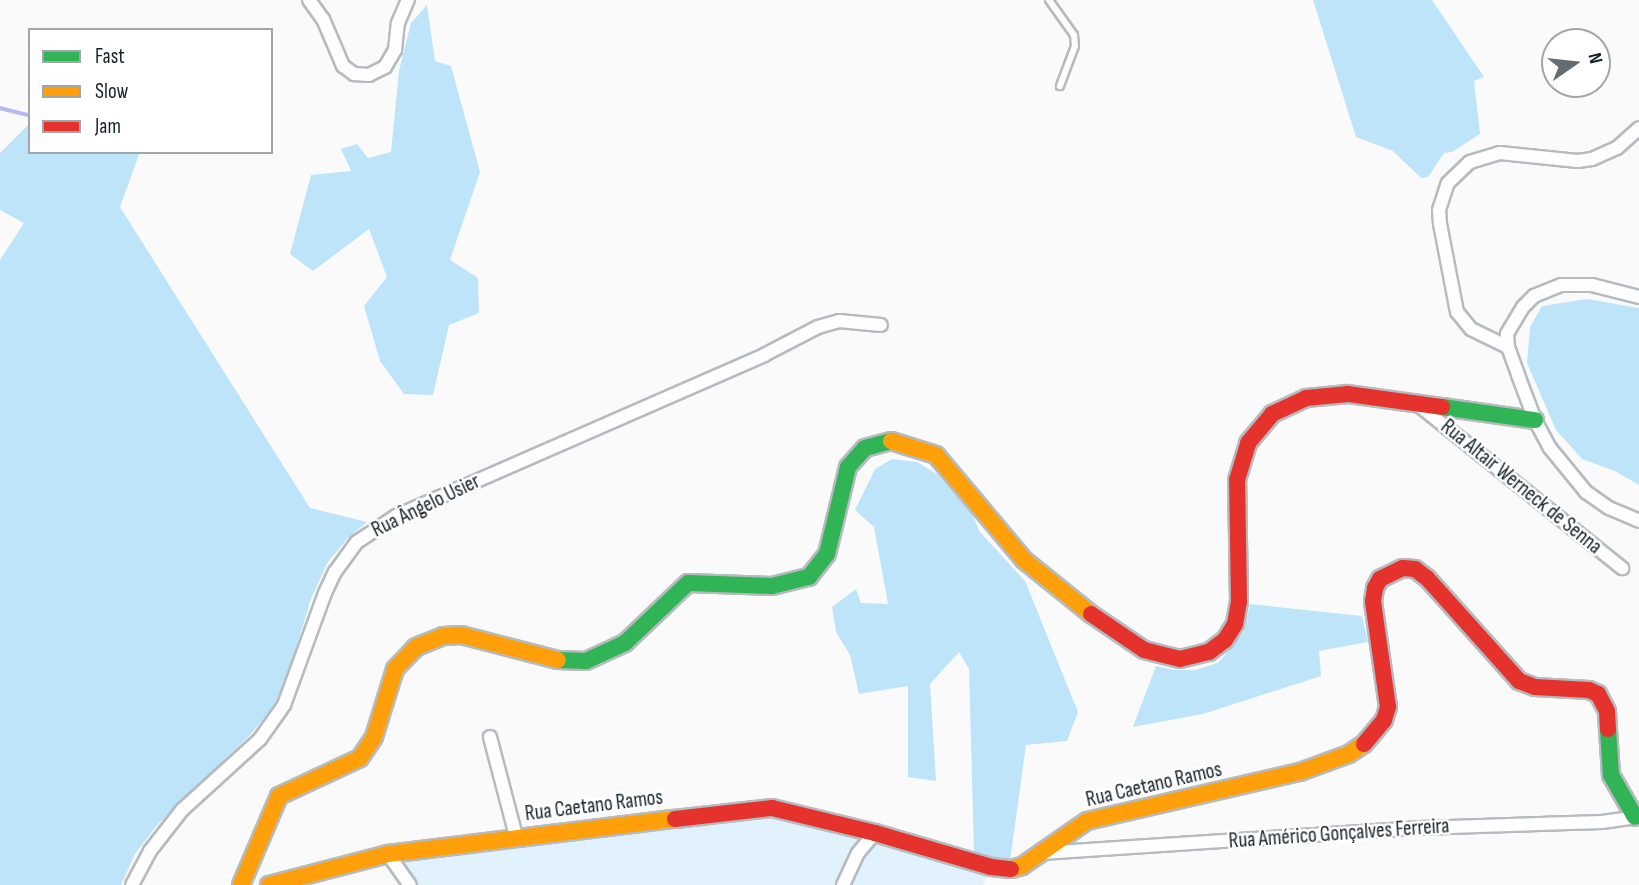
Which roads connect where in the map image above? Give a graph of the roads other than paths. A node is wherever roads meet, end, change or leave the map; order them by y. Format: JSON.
{"nodes":[{"id":1,"x":309,"y":0,"type":"edge"},
{"id":2,"x":408,"y":0,"type":"edge"},
{"id":3,"x":1049,"y":0,"type":"edge"},
{"id":4,"x":1060,"y":86,"type":"dead end"},
{"id":5,"x":1639,"y":128,"type":"edge"},
{"id":6,"x":1639,"y":297,"type":"edge"},
{"id":7,"x":881,"y":325,"type":"dead end"},
{"id":8,"x":1508,"y":340,"type":"junction"},
{"id":9,"x":1421,"y":406,"type":"junction"},
{"id":10,"x":1535,"y":420,"type":"junction"},
{"id":11,"x":1639,"y":521,"type":"edge"},
{"id":12,"x":1622,"y":568,"type":"dead end"},
{"id":13,"x":490,"y":737,"type":"dead end"},
{"id":14,"x":1637,"y":817,"type":"edge"},
{"id":15,"x":875,"y":832,"type":"junction"},
{"id":16,"x":516,"y":836,"type":"junction"},
{"id":17,"x":1040,"y":853,"type":"junction"},
{"id":18,"x":388,"y":854,"type":"junction"},
{"id":19,"x":132,"y":885,"type":"edge"},
{"id":20,"x":242,"y":885,"type":"edge"},
{"id":21,"x":269,"y":885,"type":"edge"},
{"id":22,"x":410,"y":885,"type":"edge"},
{"id":23,"x":843,"y":885,"type":"edge"}],
"edges":[{"from":1,"to":2,"type":"street"},
{"from":3,"to":4,"type":"lane"},
{"from":5,"to":8,"type":"street"},
{"from":6,"to":8,"type":"street"},
{"from":7,"to":19,"type":"street","name":"Rua Ângelo Usier"},
{"from":8,"to":10,"type":"street"},
{"from":9,"to":10,"type":"street"},
{"from":9,"to":12,"type":"street","name":"Rua Altair Werneck de Senna"},
{"from":9,"to":20,"type":"street"},
{"from":10,"to":11,"type":"street"},
{"from":13,"to":16,"type":"street"},
{"from":14,"to":17,"type":"street","name":"Rua Américo Gonçalves Ferreira"},
{"from":14,"to":17,"type":"street","name":"Rua Caetano Ramos"},
{"from":15,"to":16,"type":"street","name":"Rua Caetano Ramos"},
{"from":15,"to":17,"type":"street","name":"Rua Caetano Ramos"},
{"from":15,"to":23,"type":"street"},
{"from":16,"to":18,"type":"street","name":"Rua Caetano Ramos"},
{"from":18,"to":21,"type":"street","name":"Rua Caetano Ramos"},
{"from":18,"to":22,"type":"street"}]}
